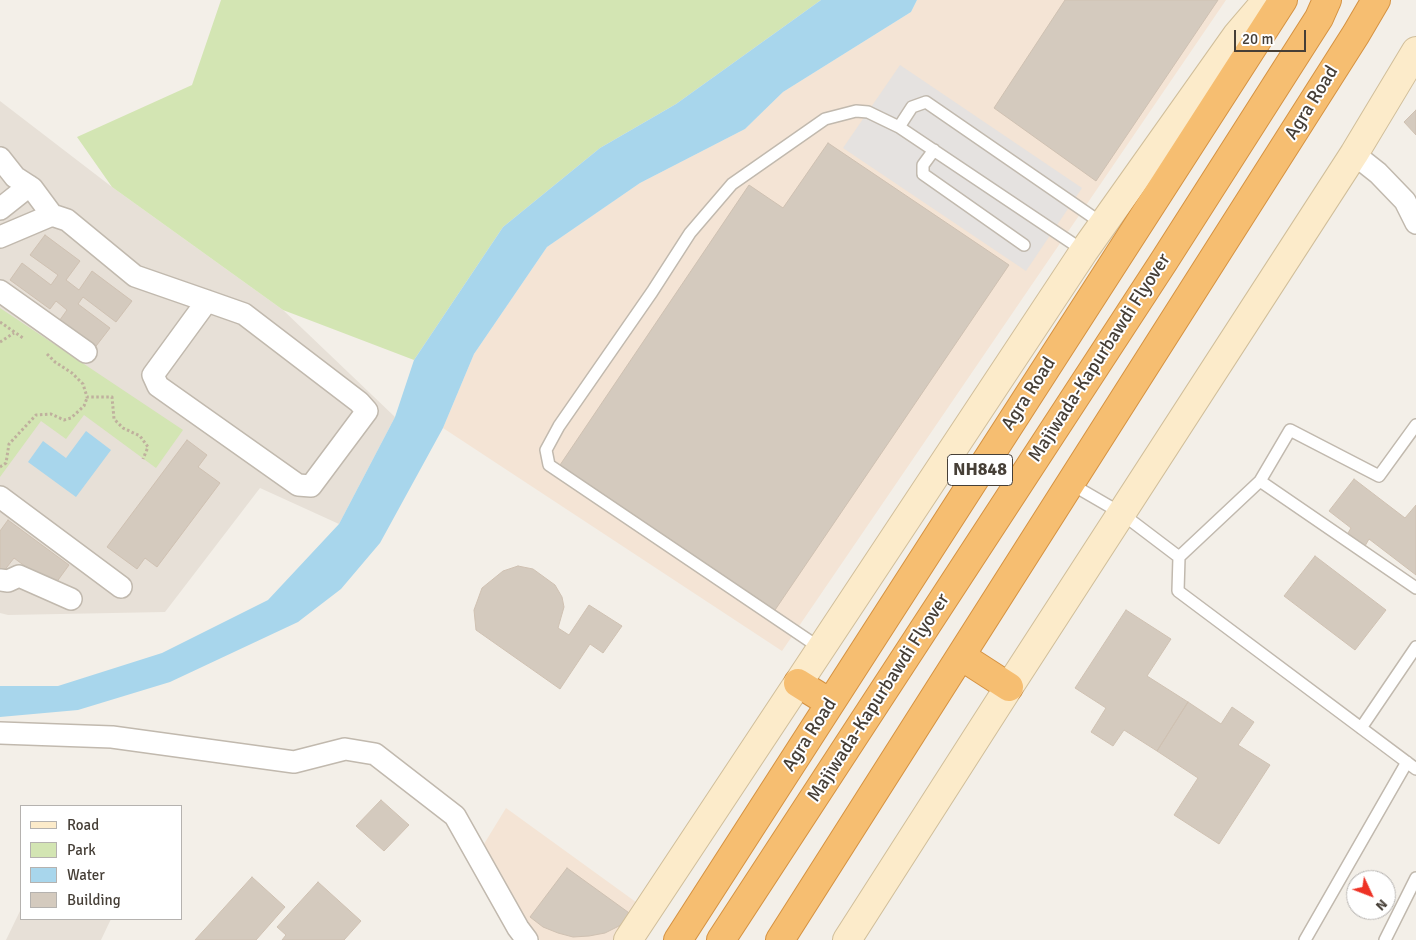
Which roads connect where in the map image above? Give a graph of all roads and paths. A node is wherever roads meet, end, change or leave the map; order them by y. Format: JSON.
{"nodes":[{"id":1,"x":1267,"y":0,"type":"edge"},
{"id":2,"x":1282,"y":0,"type":"edge"},
{"id":3,"x":1327,"y":0,"type":"edge"},
{"id":4,"x":1376,"y":0,"type":"edge"},
{"id":5,"x":1416,"y":51,"type":"edge"},
{"id":6,"x":899,"y":126,"type":"junction"},
{"id":7,"x":934,"y":150,"type":"junction"},
{"id":8,"x":1354,"y":154,"type":"junction"},
{"id":9,"x":0,"y":158,"type":"edge"},
{"id":10,"x":29,"y":186,"type":"junction"},
{"id":11,"x":0,"y":209,"type":"edge"},
{"id":12,"x":52,"y":215,"type":"junction"},
{"id":13,"x":1416,"y":223,"type":"edge"},
{"id":14,"x":1103,"y":224,"type":"junction"},
{"id":15,"x":0,"y":237,"type":"edge"},
{"id":16,"x":1024,"y":245,"type":"dead end"},
{"id":17,"x":1084,"y":251,"type":"junction"},
{"id":18,"x":0,"y":291,"type":"edge"},
{"id":19,"x":207,"y":301,"type":"junction"},
{"id":20,"x":0,"y":322,"type":"edge"},
{"id":21,"x":14,"y":333,"type":"junction"},
{"id":22,"x":0,"y":342,"type":"edge"},
{"id":23,"x":31,"y":342,"type":"dead end"},
{"id":24,"x":44,"y":351,"type":"dead end"},
{"id":25,"x":86,"y":352,"type":"dead end"},
{"id":26,"x":87,"y":398,"type":"junction"},
{"id":27,"x":1416,"y":425,"type":"edge"},
{"id":28,"x":143,"y":459,"type":"dead end"},
{"id":29,"x":0,"y":467,"type":"edge"},
{"id":30,"x":1260,"y":481,"type":"junction"},
{"id":31,"x":1071,"y":484,"type":"junction"},
{"id":32,"x":2,"y":504,"type":"edge"},
{"id":33,"x":1121,"y":513,"type":"junction"},
{"id":34,"x":1179,"y":557,"type":"junction"},
{"id":35,"x":0,"y":580,"type":"edge"},
{"id":36,"x":121,"y":586,"type":"dead end"},
{"id":37,"x":1416,"y":588,"type":"edge"},
{"id":38,"x":71,"y":599,"type":"dead end"},
{"id":39,"x":1416,"y":647,"type":"edge"},
{"id":40,"x":820,"y":648,"type":"junction"},
{"id":41,"x":961,"y":656,"type":"junction"},
{"id":42,"x":798,"y":683,"type":"junction"},
{"id":43,"x":1009,"y":687,"type":"junction"},
{"id":44,"x":830,"y":703,"type":"junction"},
{"id":45,"x":1361,"y":728,"type":"junction"},
{"id":46,"x":0,"y":732,"type":"edge"},
{"id":47,"x":1411,"y":766,"type":"edge"},
{"id":48,"x":1416,"y":878,"type":"edge"},
{"id":49,"x":527,"y":940,"type":"edge"},
{"id":50,"x":628,"y":940,"type":"edge"},
{"id":51,"x":678,"y":940,"type":"edge"},
{"id":52,"x":721,"y":940,"type":"edge"},
{"id":53,"x":780,"y":940,"type":"edge"},
{"id":54,"x":847,"y":940,"type":"edge"},
{"id":55,"x":1305,"y":940,"type":"edge"},
{"id":56,"x":1385,"y":940,"type":"edge"}],
"edges":[{"from":1,"to":14,"type":"street"},
{"from":2,"to":44,"type":"highway","name":"Agra Road","number":"NH848"},
{"from":3,"to":52,"type":"highway","name":"Majiwada-Kapurbawdi Flyover"},
{"from":4,"to":31,"type":"highway","name":"Agra Road"},
{"from":5,"to":8,"type":"street"},
{"from":6,"to":7,"type":"lane"},
{"from":6,"to":14,"type":"lane"},
{"from":6,"to":40,"type":"lane"},
{"from":7,"to":16,"type":"lane"},
{"from":7,"to":17,"type":"lane"},
{"from":8,"to":13,"type":"street"},
{"from":8,"to":33,"type":"street"},
{"from":9,"to":10,"type":"street"},
{"from":10,"to":11,"type":"street"},
{"from":10,"to":12,"type":"street"},
{"from":12,"to":15,"type":"street"},
{"from":12,"to":19,"type":"street"},
{"from":14,"to":17,"type":"street"},
{"from":17,"to":40,"type":"street"},
{"from":18,"to":25,"type":"street"},
{"from":19,"to":19,"type":"street"},
{"from":20,"to":21,"type":"path"},
{"from":21,"to":22,"type":"path"},
{"from":21,"to":23,"type":"path"},
{"from":24,"to":26,"type":"path"},
{"from":26,"to":28,"type":"path"},
{"from":26,"to":29,"type":"path"},
{"from":27,"to":30,"type":"lane"},
{"from":30,"to":34,"type":"lane"},
{"from":30,"to":37,"type":"lane"},
{"from":31,"to":33,"type":"lane"},
{"from":31,"to":41,"type":"highway","name":"Agra Road"},
{"from":32,"to":36,"type":"street"},
{"from":33,"to":34,"type":"lane"},
{"from":33,"to":43,"type":"street"},
{"from":34,"to":45,"type":"lane"},
{"from":35,"to":38,"type":"street"},
{"from":39,"to":45,"type":"lane"},
{"from":40,"to":42,"type":"street"},
{"from":41,"to":43,"type":"highway"},
{"from":41,"to":53,"type":"highway","name":"Agra Road"},
{"from":42,"to":44,"type":"highway"},
{"from":42,"to":50,"type":"street"},
{"from":43,"to":54,"type":"street"},
{"from":44,"to":51,"type":"highway","name":"Agra Road","number":"NH848"},
{"from":45,"to":47,"type":"lane"},
{"from":46,"to":49,"type":"street"},
{"from":47,"to":55,"type":"lane"},
{"from":48,"to":56,"type":"lane"}]}
